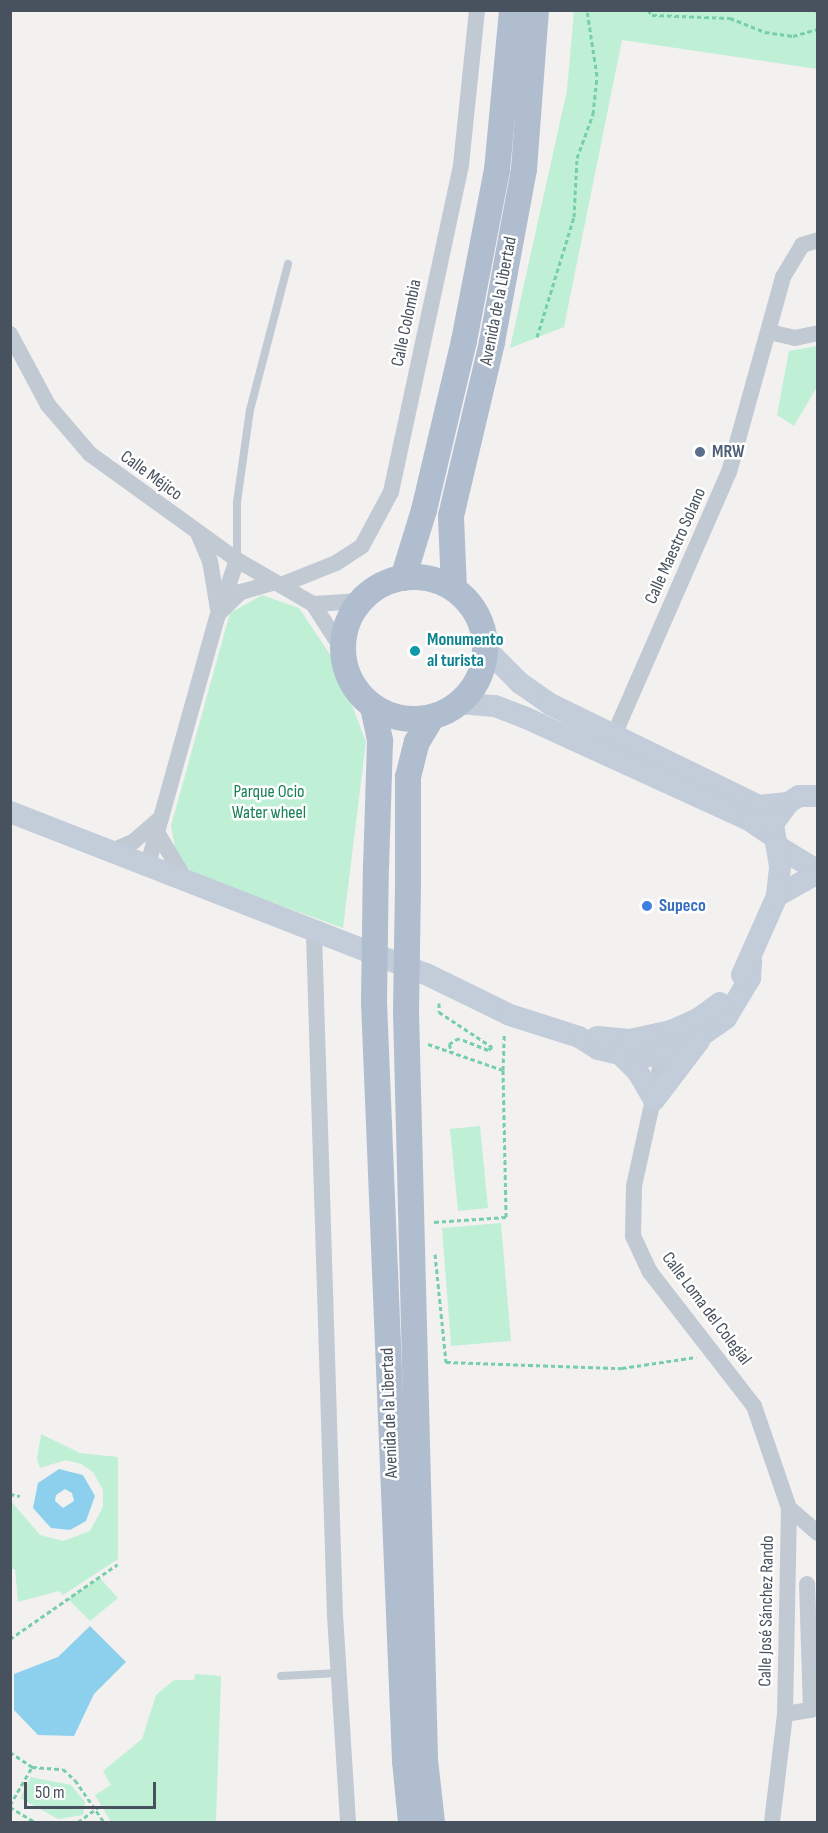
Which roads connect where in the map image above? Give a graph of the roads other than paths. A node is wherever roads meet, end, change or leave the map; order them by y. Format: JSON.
{"nodes":[{"id":1,"x":512,"y":10,"type":"edge"},
{"id":2,"x":536,"y":10,"type":"edge"},
{"id":3,"x":473,"y":11,"type":"edge"},
{"id":4,"x":818,"y":240,"type":"edge"},
{"id":5,"x":288,"y":264,"type":"dead end"},
{"id":6,"x":769,"y":332,"type":"junction"},
{"id":7,"x":818,"y":333,"type":"edge"},
{"id":8,"x":10,"y":334,"type":"edge"},
{"id":9,"x":198,"y":532,"type":"junction"},
{"id":10,"x":237,"y":560,"type":"junction"},
{"id":11,"x":403,"y":578,"type":"junction"},
{"id":12,"x":278,"y":583,"type":"junction"},
{"id":13,"x":454,"y":589,"type":"junction"},
{"id":14,"x":361,"y":601,"type":"junction"},
{"id":15,"x":313,"y":604,"type":"junction"},
{"id":16,"x":218,"y":614,"type":"junction"},
{"id":17,"x":486,"y":649,"type":"junction"},
{"id":18,"x":344,"y":652,"type":"junction"},
{"id":19,"x":459,"y":704,"type":"junction"},
{"id":20,"x":373,"y":706,"type":"junction"},
{"id":21,"x":432,"y":717,"type":"junction"},
{"id":22,"x":614,"y":735,"type":"junction"},
{"id":23,"x":818,"y":796,"type":"edge"},
{"id":24,"x":788,"y":802,"type":"junction"},
{"id":25,"x":10,"y":812,"type":"edge"},
{"id":26,"x":159,"y":826,"type":"junction"},
{"id":27,"x":775,"y":842,"type":"junction"},
{"id":28,"x":109,"y":852,"type":"junction"},
{"id":29,"x":147,"y":868,"type":"junction"},
{"id":30,"x":818,"y":872,"type":"edge"},
{"id":31,"x":188,"y":884,"type":"junction"},
{"id":32,"x":777,"y":896,"type":"junction"},
{"id":33,"x":314,"y":933,"type":"junction"},
{"id":34,"x":751,"y":962,"type":"junction"},
{"id":35,"x":726,"y":996,"type":"junction"},
{"id":36,"x":707,"y":1032,"type":"junction"},
{"id":37,"x":620,"y":1046,"type":"junction"},
{"id":38,"x":663,"y":1054,"type":"junction"},
{"id":39,"x":654,"y":1100,"type":"junction"},
{"id":40,"x":789,"y":1508,"type":"junction"},
{"id":41,"x":818,"y":1533,"type":"edge"},
{"id":42,"x":807,"y":1584,"type":"dead end"},
{"id":43,"x":339,"y":1673,"type":"junction"},
{"id":44,"x":281,"y":1676,"type":"dead end"},
{"id":45,"x":785,"y":1714,"type":"junction"},
{"id":46,"x":348,"y":1822,"type":"edge"},
{"id":47,"x":411,"y":1822,"type":"edge"},
{"id":48,"x":432,"y":1822,"type":"edge"},
{"id":49,"x":772,"y":1822,"type":"edge"}],
"edges":[{"from":1,"to":11,"type":"main road","name":"Avenida de la Libertad"},
{"from":2,"to":13,"type":"main road","name":"Avenida de la Libertad"},
{"from":3,"to":12,"type":"street","name":"Calle Colombia"},
{"from":4,"to":6,"type":"street","name":"Calle Maestro Solano"},
{"from":5,"to":10,"type":"lane"},
{"from":6,"to":7,"type":"street"},
{"from":6,"to":22,"type":"street","name":"Calle Maestro Solano"},
{"from":8,"to":9,"type":"street","name":"Calle Méjico"},
{"from":9,"to":10,"type":"street","name":"Calle Méjico"},
{"from":9,"to":16,"type":"street"},
{"from":10,"to":12,"type":"street","name":"Calle Méjico"},
{"from":10,"to":16,"type":"street"},
{"from":11,"to":13,"type":"main road"},
{"from":11,"to":14,"type":"main road"},
{"from":12,"to":15,"type":"street","name":"Calle Méjico"},
{"from":12,"to":16,"type":"street","name":"Calle Colombia"},
{"from":13,"to":17,"type":"main road"},
{"from":14,"to":15,"type":"street"},
{"from":14,"to":18,"type":"main road"},
{"from":15,"to":18,"type":"street","name":"Calle Méjico"},
{"from":16,"to":26,"type":"street"},
{"from":17,"to":19,"type":"main road"},
{"from":17,"to":22,"type":"main road"},
{"from":18,"to":20,"type":"main road"},
{"from":19,"to":21,"type":"main road"},
{"from":19,"to":27,"type":"main road"},
{"from":20,"to":21,"type":"main road"},
{"from":20,"to":47,"type":"main road","name":"Avenida de la Libertad","bridge":true},
{"from":21,"to":48,"type":"main road","name":"Avenida de la Libertad","bridge":true},
{"from":22,"to":24,"type":"main road"},
{"from":23,"to":24,"type":"main road"},
{"from":24,"to":27,"type":"main road"},
{"from":25,"to":28,"type":"main road"},
{"from":26,"to":28,"type":"street"},
{"from":26,"to":29,"type":"street"},
{"from":26,"to":31,"type":"street"},
{"from":27,"to":30,"type":"main road"},
{"from":27,"to":32,"type":"main road"},
{"from":28,"to":29,"type":"main road"},
{"from":29,"to":31,"type":"main road"},
{"from":30,"to":32,"type":"main road"},
{"from":31,"to":33,"type":"main road"},
{"from":32,"to":34,"type":"main road"},
{"from":33,"to":37,"type":"main road"},
{"from":33,"to":43,"type":"street"},
{"from":34,"to":35,"type":"main road"},
{"from":34,"to":36,"type":"main road"},
{"from":35,"to":37,"type":"main road"},
{"from":35,"to":38,"type":"main road"},
{"from":36,"to":38,"type":"main road"},
{"from":36,"to":39,"type":"main road"},
{"from":37,"to":38,"type":"main road"},
{"from":37,"to":39,"type":"main road"},
{"from":38,"to":39,"type":"street","name":"Calle Loma del Colegial"},
{"from":39,"to":40,"type":"street","name":"Calle Loma del Colegial"},
{"from":40,"to":41,"type":"street"},
{"from":40,"to":45,"type":"street","name":"Calle José Sánchez Rando"},
{"from":42,"to":45,"type":"street"},
{"from":43,"to":44,"type":"lane"},
{"from":43,"to":46,"type":"street"},
{"from":45,"to":49,"type":"street","name":"Calle José Sánchez Rando"}]}
